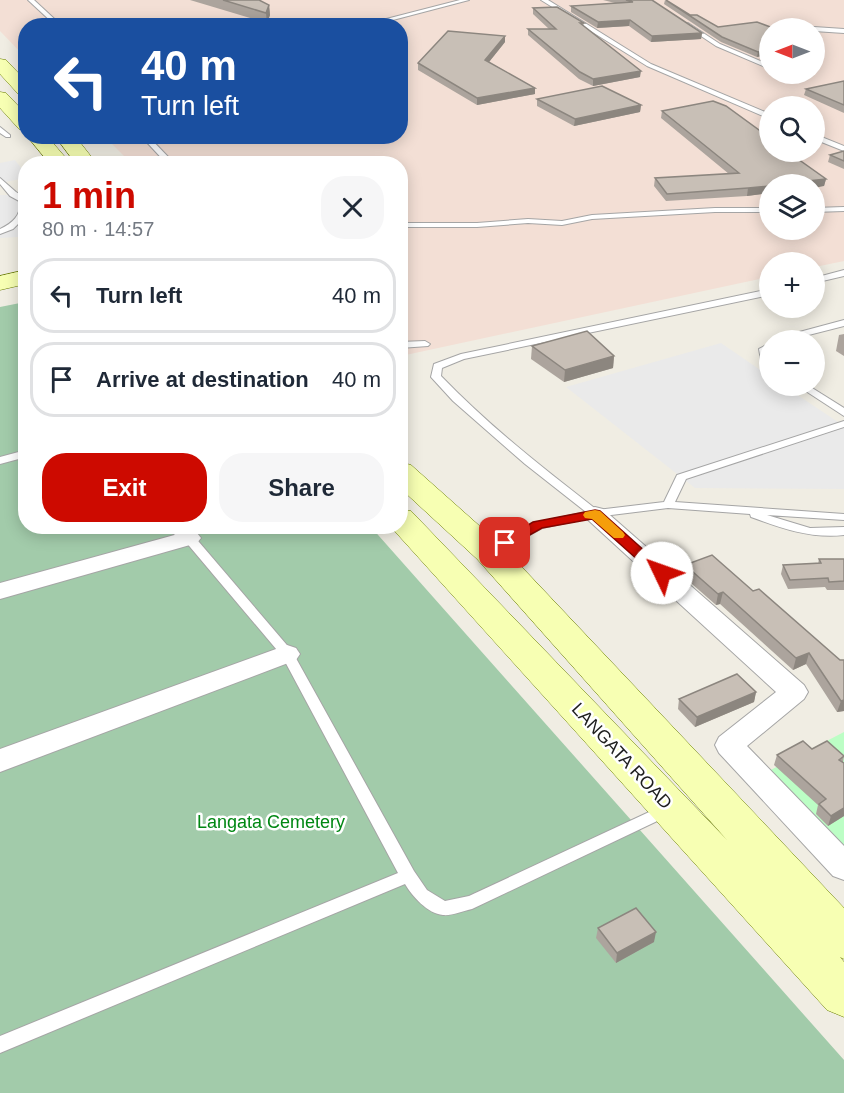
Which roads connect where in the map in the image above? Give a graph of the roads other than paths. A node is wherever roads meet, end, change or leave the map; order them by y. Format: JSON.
{"nodes":[{"id":1,"x":31,"y":0,"type":"edge"},
{"id":2,"x":466,"y":0,"type":"edge"},
{"id":3,"x":544,"y":0,"type":"edge"},
{"id":4,"x":51,"y":18,"type":"edge"},
{"id":5,"x":393,"y":18,"type":"edge"},
{"id":6,"x":679,"y":19,"type":"edge"},
{"id":7,"x":825,"y":29,"type":"edge"},
{"id":8,"x":844,"y":31,"type":"edge"},
{"id":9,"x":759,"y":62,"type":"edge"},
{"id":10,"x":0,"y":64,"type":"edge"},
{"id":11,"x":7,"y":77,"type":"edge"},
{"id":12,"x":0,"y":97,"type":"edge"},
{"id":13,"x":759,"y":112,"type":"edge"},
{"id":14,"x":18,"y":116,"type":"edge"},
{"id":15,"x":0,"y":129,"type":"edge"},
{"id":16,"x":8,"y":136,"type":"dead end"},
{"id":17,"x":825,"y":141,"type":"edge"},
{"id":18,"x":43,"y":144,"type":"edge"},
{"id":19,"x":71,"y":144,"type":"edge"},
{"id":20,"x":152,"y":144,"type":"edge"},
{"id":21,"x":844,"y":149,"type":"edge"},
{"id":22,"x":54,"y":156,"type":"edge"},
{"id":23,"x":80,"y":156,"type":"edge"},
{"id":24,"x":164,"y":156,"type":"edge"},
{"id":25,"x":0,"y":180,"type":"edge"},
{"id":26,"x":16,"y":196,"type":"joint"},
{"id":27,"x":1,"y":200,"type":"edge"},
{"id":28,"x":844,"y":209,"type":"edge"},
{"id":29,"x":759,"y":210,"type":"edge"},
{"id":30,"x":825,"y":210,"type":"edge"},
{"id":31,"x":18,"y":221,"type":"edge"},
{"id":32,"x":408,"y":225,"type":"edge"},
{"id":33,"x":0,"y":232,"type":"edge"},
{"id":34,"x":844,"y":273,"type":"edge"},
{"id":35,"x":825,"y":278,"type":"edge"},
{"id":36,"x":18,"y":279,"type":"edge"},
{"id":37,"x":0,"y":283,"type":"edge"},
{"id":38,"x":18,"y":288,"type":"edge"},
{"id":39,"x":0,"y":292,"type":"edge"},
{"id":40,"x":759,"y":294,"type":"edge"},
{"id":41,"x":844,"y":323,"type":"edge"},
{"id":42,"x":818,"y":330,"type":"edge"},
{"id":43,"x":425,"y":344,"type":"dead end"},
{"id":44,"x":408,"y":345,"type":"edge"},
{"id":45,"x":818,"y":396,"type":"edge"},
{"id":46,"x":844,"y":413,"type":"edge"},
{"id":47,"x":844,"y":424,"type":"edge"},
{"id":48,"x":18,"y":455,"type":"edge"},
{"id":49,"x":0,"y":460,"type":"edge"},
{"id":50,"x":408,"y":478,"type":"edge"},
{"id":51,"x":668,"y":505,"type":"junction"},
{"id":52,"x":740,"y":509,"type":"junction"},
{"id":53,"x":595,"y":514,"type":"junction"},
{"id":54,"x":844,"y":517,"type":"edge"},
{"id":55,"x":408,"y":527,"type":"edge"},
{"id":56,"x":844,"y":531,"type":"edge"},
{"id":57,"x":182,"y":534,"type":"edge"},
{"id":58,"x":189,"y":538,"type":"junction"},
{"id":59,"x":489,"y":552,"type":"junction"},
{"id":60,"x":0,"y":591,"type":"edge"},
{"id":61,"x":287,"y":654,"type":"junction"},
{"id":62,"x":0,"y":761,"type":"edge"},
{"id":63,"x":670,"y":808,"type":"junction"},
{"id":64,"x":844,"y":867,"type":"edge"},
{"id":65,"x":408,"y":876,"type":"junction"},
{"id":66,"x":844,"y":939,"type":"edge"},
{"id":67,"x":844,"y":995,"type":"edge"},
{"id":68,"x":0,"y":1045,"type":"edge"}],
"edges":[{"from":1,"to":4,"type":"lane"},
{"from":2,"to":5,"type":"lane"},
{"from":3,"to":13,"type":"lane"},
{"from":6,"to":9,"type":"lane"},
{"from":7,"to":8,"type":"lane"},
{"from":10,"to":11,"type":"main road"},
{"from":12,"to":14,"type":"main road"},
{"from":15,"to":16,"type":"lane"},
{"from":17,"to":21,"type":"lane"},
{"from":18,"to":22,"type":"main road"},
{"from":19,"to":23,"type":"main road"},
{"from":20,"to":24,"type":"lane"},
{"from":25,"to":26,"type":"lane"},
{"from":26,"to":27,"type":"lane"},
{"from":28,"to":30,"type":"lane"},
{"from":29,"to":32,"type":"lane"},
{"from":31,"to":33,"type":"lane"},
{"from":34,"to":35,"type":"lane"},
{"from":36,"to":37,"type":"main road"},
{"from":38,"to":39,"type":"main road"},
{"from":40,"to":53,"type":"lane"},
{"from":41,"to":42,"type":"lane"},
{"from":43,"to":44,"type":"lane"},
{"from":45,"to":46,"type":"lane"},
{"from":47,"to":51,"type":"lane"},
{"from":48,"to":49,"type":"lane"},
{"from":50,"to":59,"type":"main road"},
{"from":51,"to":52,"type":"lane"},
{"from":51,"to":53,"type":"lane"},
{"from":52,"to":54,"type":"lane"},
{"from":52,"to":56,"type":"lane"},
{"from":53,"to":59,"type":"lane"},
{"from":53,"to":64,"type":"street"},
{"from":55,"to":63,"type":"main road","name":"LANGATA ROAD"},
{"from":57,"to":58,"type":"lane"},
{"from":58,"to":60,"type":"street"},
{"from":58,"to":61,"type":"lane"},
{"from":59,"to":66,"type":"main road"},
{"from":61,"to":62,"type":"street"},
{"from":61,"to":65,"type":"lane"},
{"from":63,"to":65,"type":"lane"},
{"from":63,"to":67,"type":"main road","name":"LANGATA ROAD"},
{"from":65,"to":68,"type":"lane"}]}
